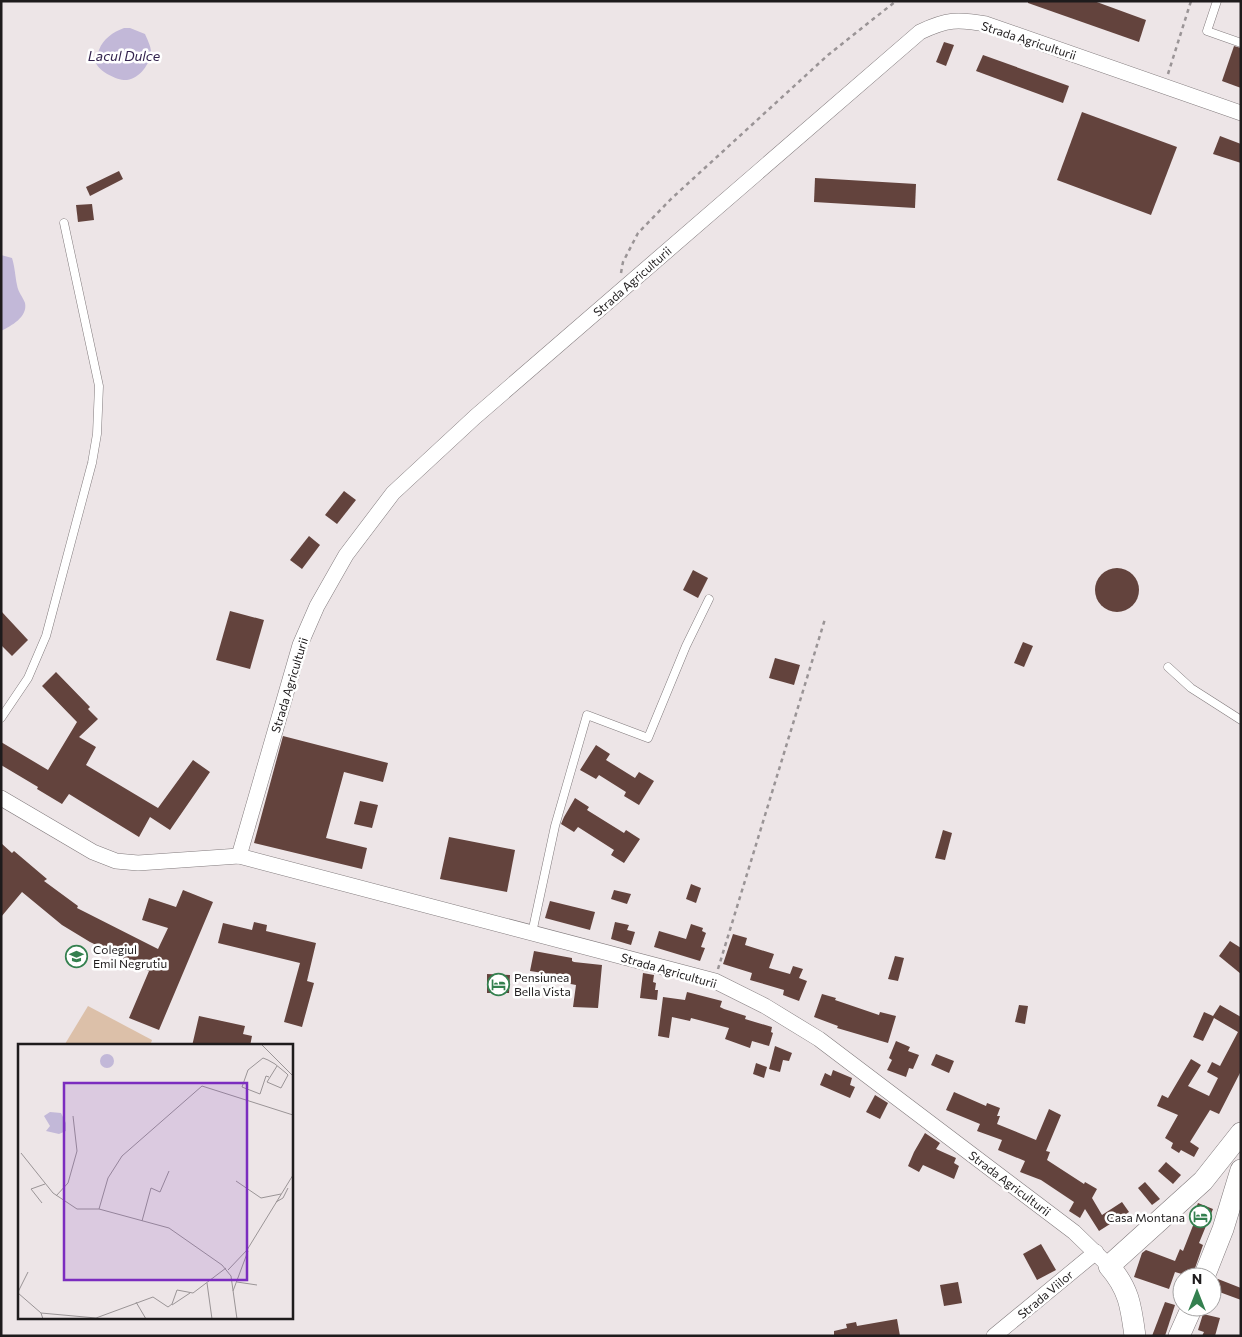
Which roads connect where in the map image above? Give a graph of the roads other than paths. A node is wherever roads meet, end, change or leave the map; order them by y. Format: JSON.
{"nodes":[{"id":1,"x":1217,"y":1,"type":"edge"},
{"id":2,"x":1241,"y":43,"type":"edge"},
{"id":3,"x":1241,"y":113,"type":"edge"},
{"id":4,"x":64,"y":223,"type":"dead end"},
{"id":5,"x":709,"y":599,"type":"dead end"},
{"id":6,"x":1168,"y":668,"type":"dead end"},
{"id":7,"x":1,"y":718,"type":"edge"},
{"id":8,"x":1241,"y":720,"type":"edge"},
{"id":9,"x":1,"y":798,"type":"edge"},
{"id":10,"x":239,"y":856,"type":"junction"},
{"id":11,"x":532,"y":933,"type":"junction"},
{"id":12,"x":1241,"y":1133,"type":"edge"},
{"id":13,"x":1241,"y":1170,"type":"edge"},
{"id":14,"x":1103,"y":1259,"type":"junction"},
{"id":15,"x":1208,"y":1267,"type":"edge"},
{"id":16,"x":1188,"y":1317,"type":"edge"},
{"id":17,"x":994,"y":1336,"type":"edge"},
{"id":18,"x":1135,"y":1336,"type":"edge"},
{"id":19,"x":1179,"y":1336,"type":"edge"}],
"edges":[{"from":1,"to":2,"type":"lane"},
{"from":3,"to":10,"type":"street","name":"Strada Agriculturii"},
{"from":4,"to":7,"type":"lane"},
{"from":5,"to":11,"type":"lane"},
{"from":6,"to":8,"type":"lane"},
{"from":9,"to":10,"type":"street","name":"Strada Agriculturii"},
{"from":10,"to":11,"type":"street","name":"Strada Agriculturii"},
{"from":11,"to":14,"type":"street","name":"Strada Agriculturii"},
{"from":12,"to":14,"type":"street"},
{"from":13,"to":15,"type":"street"},
{"from":14,"to":17,"type":"street","name":"Strada Viilor"},
{"from":14,"to":18,"type":"street"},
{"from":16,"to":19,"type":"street"}]}
